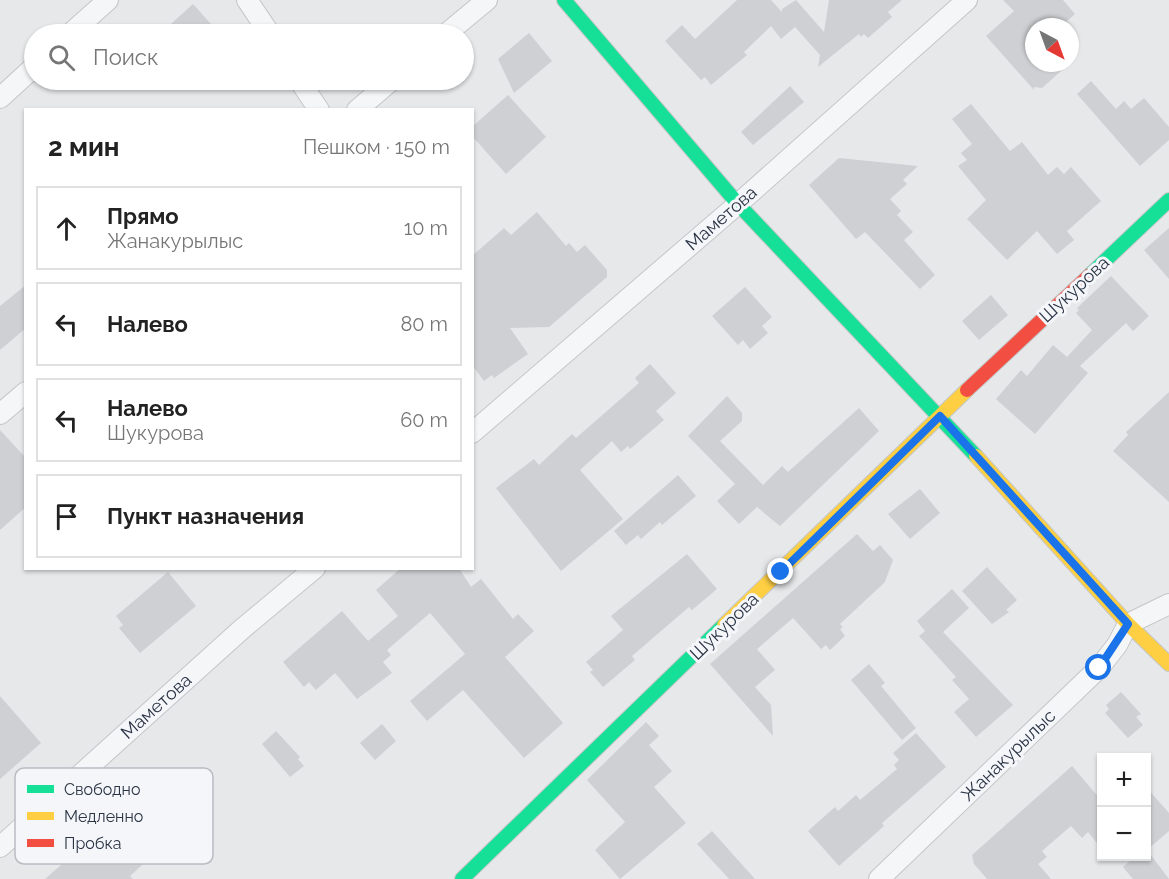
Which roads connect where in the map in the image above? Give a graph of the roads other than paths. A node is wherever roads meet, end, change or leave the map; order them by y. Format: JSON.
{"nodes":[{"id":1,"x":108,"y":0,"type":"edge"},
{"id":2,"x":247,"y":0,"type":"edge"},
{"id":3,"x":487,"y":0,"type":"edge"},
{"id":4,"x":564,"y":0,"type":"edge"},
{"id":5,"x":967,"y":0,"type":"edge"},
{"id":6,"x":81,"y":24,"type":"edge"},
{"id":7,"x":263,"y":24,"type":"edge"},
{"id":8,"x":458,"y":24,"type":"edge"},
{"id":9,"x":24,"y":76,"type":"edge"},
{"id":10,"x":306,"y":90,"type":"edge"},
{"id":11,"x":380,"y":90,"type":"edge"},
{"id":12,"x":0,"y":98,"type":"edge"},
{"id":13,"x":318,"y":108,"type":"edge"},
{"id":14,"x":359,"y":108,"type":"edge"},
{"id":15,"x":1169,"y":200,"type":"edge"},
{"id":16,"x":738,"y":204,"type":"junction"},
{"id":17,"x":24,"y":394,"type":"edge"},
{"id":18,"x":0,"y":414,"type":"edge"},
{"id":19,"x":940,"y":416,"type":"junction"},
{"id":20,"x":474,"y":431,"type":"edge"},
{"id":21,"x":313,"y":570,"type":"edge"},
{"id":22,"x":1169,"y":604,"type":"edge"},
{"id":23,"x":1128,"y":624,"type":"junction"},
{"id":24,"x":1169,"y":664,"type":"edge"},
{"id":25,"x":87,"y":768,"type":"edge"},
{"id":26,"x":15,"y":833,"type":"edge"},
{"id":27,"x":0,"y":847,"type":"edge"},
{"id":28,"x":462,"y":879,"type":"edge"},
{"id":29,"x":879,"y":879,"type":"edge"}],
"edges":[{"from":1,"to":6,"type":"street"},
{"from":2,"to":7,"type":"street"},
{"from":3,"to":8,"type":"street"},
{"from":4,"to":16,"type":"street"},
{"from":5,"to":16,"type":"street","name":"Маметова"},
{"from":9,"to":12,"type":"street"},
{"from":10,"to":13,"type":"street"},
{"from":11,"to":14,"type":"street"},
{"from":15,"to":19,"type":"street","name":"Шукурова"},
{"from":16,"to":19,"type":"street"},
{"from":16,"to":20,"type":"street","name":"Маметова"},
{"from":17,"to":18,"type":"street"},
{"from":19,"to":23,"type":"street"},
{"from":19,"to":28,"type":"street","name":"Шукурова"},
{"from":21,"to":25,"type":"street","name":"Маметова"},
{"from":22,"to":23,"type":"street"},
{"from":23,"to":24,"type":"street"},
{"from":23,"to":29,"type":"street","name":"Жанакурылыс"},
{"from":26,"to":27,"type":"street","name":"Маметова"}]}
